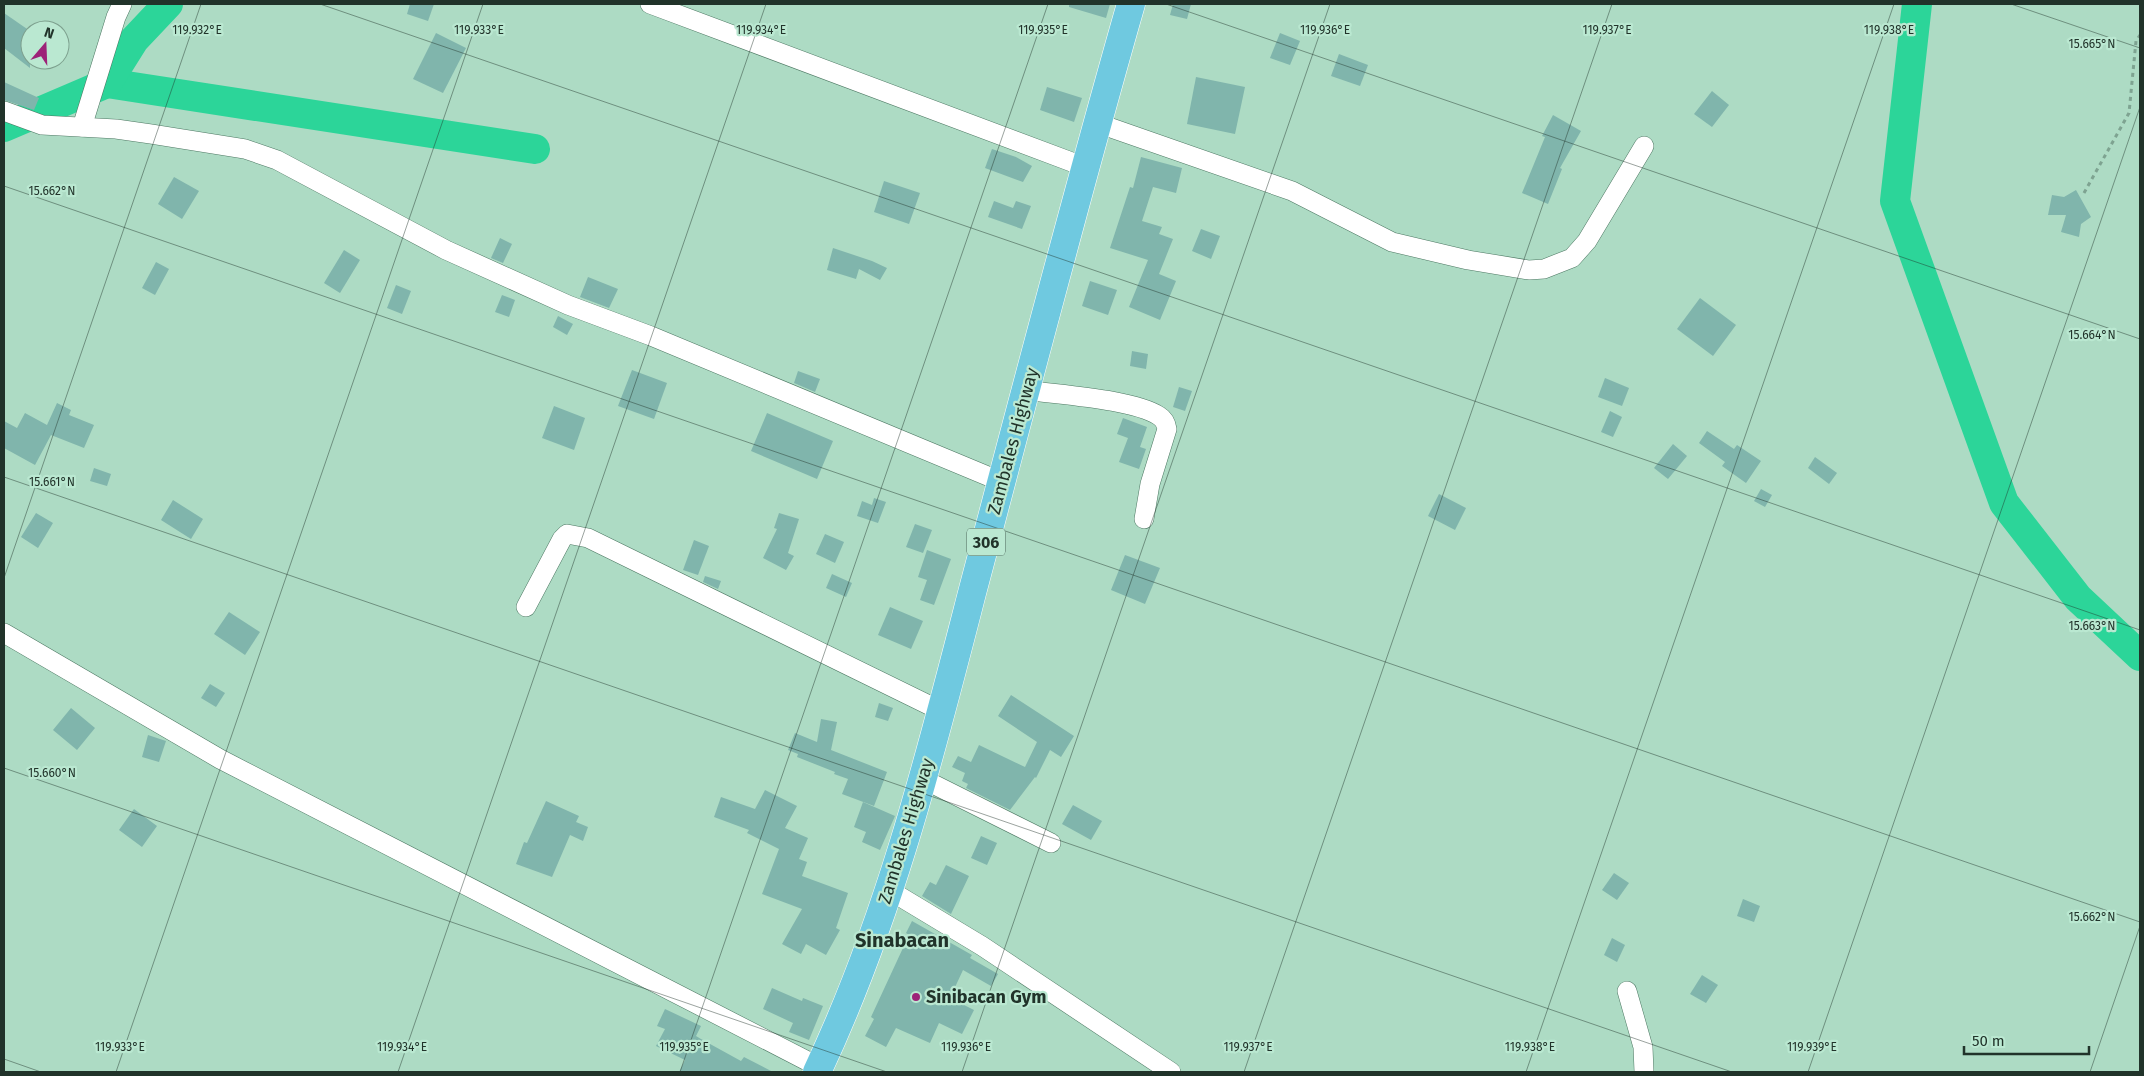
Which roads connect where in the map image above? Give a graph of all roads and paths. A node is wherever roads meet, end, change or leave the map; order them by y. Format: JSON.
{"nodes":[{"id":1,"x":122,"y":4,"type":"edge"},
{"id":2,"x":650,"y":4,"type":"edge"},
{"id":3,"x":1131,"y":4,"type":"edge"},
{"id":4,"x":2140,"y":34,"type":"edge"},
{"id":5,"x":5,"y":112,"type":"edge"},
{"id":6,"x":1097,"y":123,"type":"junction"},
{"id":7,"x":82,"y":127,"type":"junction"},
{"id":8,"x":1644,"y":146,"type":"dead end"},
{"id":9,"x":1085,"y":167,"type":"junction"},
{"id":10,"x":2084,"y":193,"type":"dead end"},
{"id":11,"x":1026,"y":390,"type":"junction"},
{"id":12,"x":1002,"y":482,"type":"junction"},
{"id":13,"x":1144,"y":519,"type":"dead end"},
{"id":14,"x":526,"y":607,"type":"dead end"},
{"id":15,"x":4,"y":634,"type":"edge"},
{"id":16,"x":941,"y":711,"type":"junction"},
{"id":17,"x":923,"y":779,"type":"junction"},
{"id":18,"x":1051,"y":843,"type":"dead end"},
{"id":19,"x":889,"y":890,"type":"junction"},
{"id":20,"x":1627,"y":991,"type":"dead end"},
{"id":21,"x":818,"y":1070,"type":"edge"},
{"id":22,"x":1171,"y":1072,"type":"edge"},
{"id":23,"x":1644,"y":1072,"type":"edge"}],
"edges":[{"from":1,"to":7,"type":"street"},
{"from":2,"to":9,"type":"street"},
{"from":3,"to":6,"type":"main road","name":"Zambales Highway","number":"306"},
{"from":4,"to":10,"type":"path"},
{"from":5,"to":7,"type":"street"},
{"from":6,"to":8,"type":"street"},
{"from":6,"to":9,"type":"main road","name":"Zambales Highway","number":"306"},
{"from":7,"to":12,"type":"street"},
{"from":9,"to":11,"type":"main road","name":"Zambales Highway","number":"306"},
{"from":11,"to":12,"type":"main road","name":"Zambales Highway","number":"306"},
{"from":11,"to":13,"type":"street"},
{"from":12,"to":16,"type":"main road","name":"Zambales Highway","number":"306"},
{"from":14,"to":16,"type":"street"},
{"from":15,"to":21,"type":"street"},
{"from":16,"to":17,"type":"main road","name":"Zambales Highway","number":"306"},
{"from":17,"to":18,"type":"street"},
{"from":17,"to":19,"type":"main road","name":"Zambales Highway","number":"306"},
{"from":19,"to":21,"type":"main road","name":"Zambales Highway","number":"306"},
{"from":19,"to":22,"type":"street"},
{"from":20,"to":23,"type":"street"}]}
